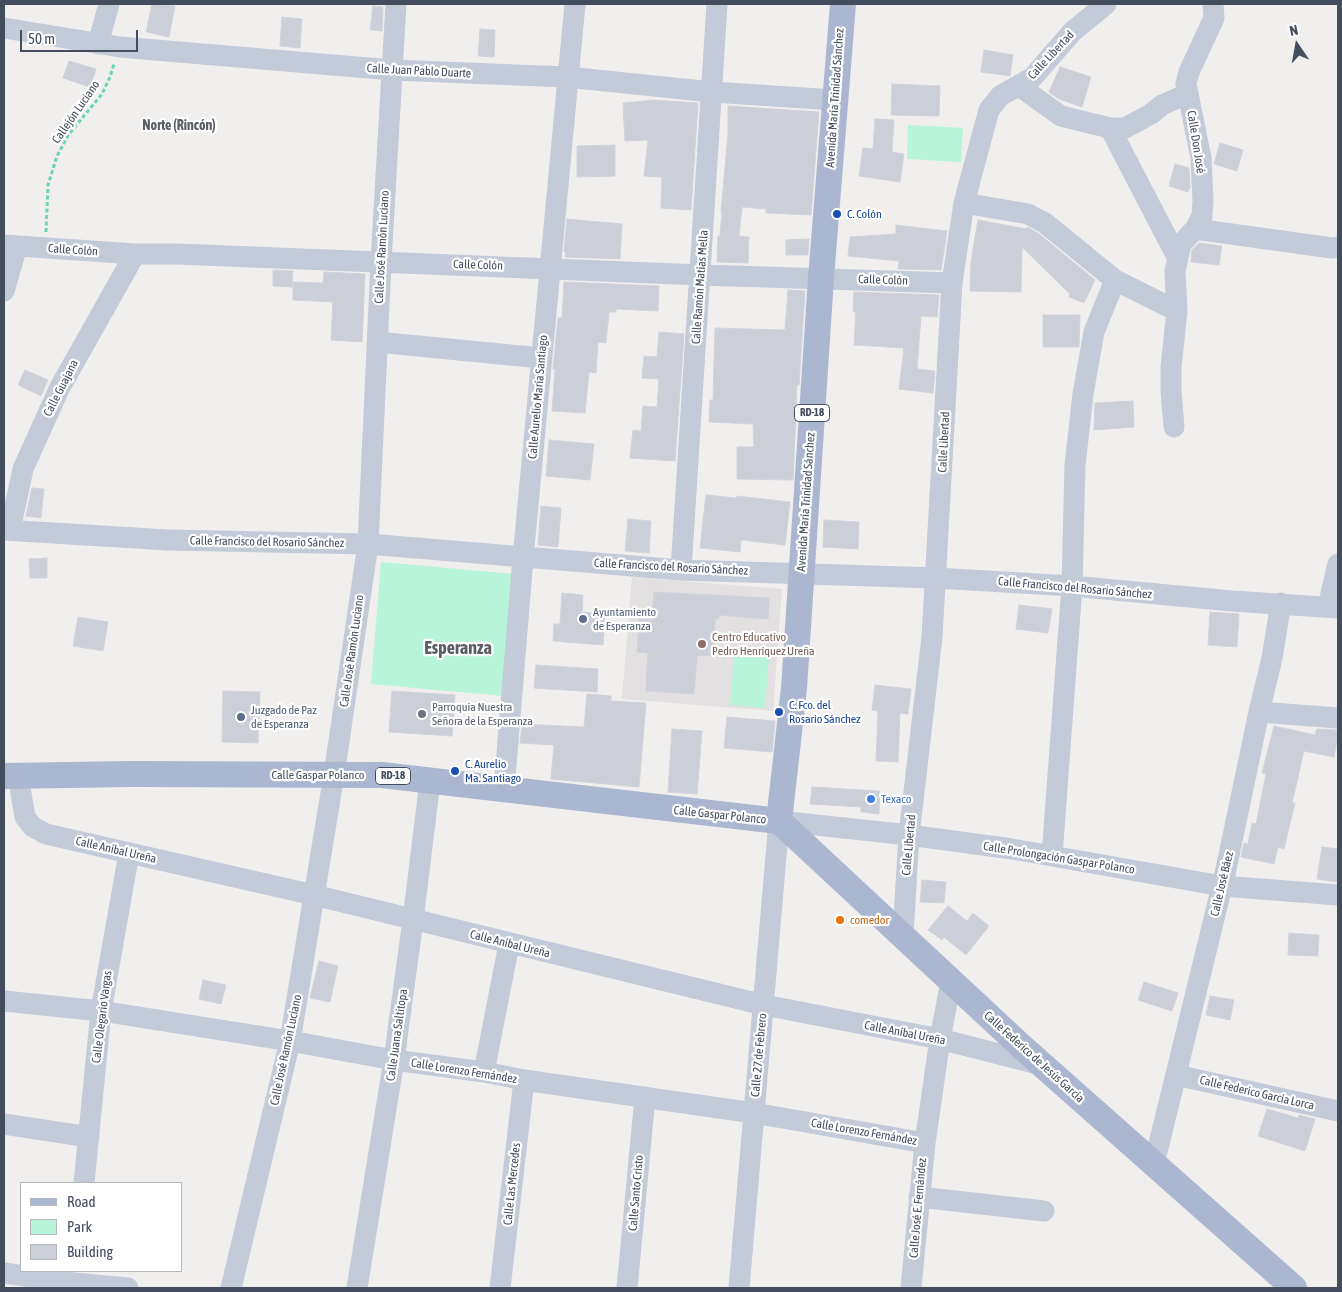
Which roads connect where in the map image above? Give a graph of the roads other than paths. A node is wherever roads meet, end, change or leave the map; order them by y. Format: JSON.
{"nodes":[{"id":1,"x":109,"y":4,"type":"edge"},
{"id":2,"x":396,"y":4,"type":"edge"},
{"id":3,"x":575,"y":4,"type":"edge"},
{"id":4,"x":717,"y":4,"type":"edge"},
{"id":5,"x":843,"y":4,"type":"edge"},
{"id":6,"x":1106,"y":4,"type":"edge"},
{"id":7,"x":1213,"y":4,"type":"edge"},
{"id":8,"x":4,"y":28,"type":"edge"},
{"id":9,"x":98,"y":44,"type":"junction"},
{"id":10,"x":392,"y":70,"type":"junction"},
{"id":11,"x":567,"y":77,"type":"junction"},
{"id":12,"x":1019,"y":86,"type":"junction"},
{"id":13,"x":712,"y":92,"type":"junction"},
{"id":14,"x":1187,"y":94,"type":"junction"},
{"id":15,"x":835,"y":100,"type":"junction"},
{"id":16,"x":1110,"y":128,"type":"junction"},
{"id":17,"x":964,"y":202,"type":"junction"},
{"id":18,"x":1195,"y":229,"type":"junction"},
{"id":19,"x":10,"y":245,"type":"edge"},
{"id":20,"x":1338,"y":247,"type":"edge"},
{"id":21,"x":135,"y":254,"type":"junction"},
{"id":22,"x":1177,"y":257,"type":"junction"},
{"id":23,"x":381,"y":262,"type":"junction"},
{"id":24,"x":550,"y":267,"type":"junction"},
{"id":25,"x":701,"y":275,"type":"junction"},
{"id":26,"x":821,"y":278,"type":"junction"},
{"id":27,"x":1115,"y":280,"type":"junction"},
{"id":28,"x":952,"y":283,"type":"junction"},
{"id":29,"x":4,"y":291,"type":"edge"},
{"id":30,"x":1177,"y":311,"type":"junction"},
{"id":31,"x":377,"y":342,"type":"junction"},
{"id":32,"x":541,"y":358,"type":"junction"},
{"id":33,"x":1174,"y":427,"type":"dead end"},
{"id":34,"x":7,"y":530,"type":"edge"},
{"id":35,"x":368,"y":544,"type":"junction"},
{"id":36,"x":523,"y":558,"type":"junction"},
{"id":37,"x":1338,"y":564,"type":"edge"},
{"id":38,"x":681,"y":570,"type":"junction"},
{"id":39,"x":800,"y":574,"type":"junction"},
{"id":40,"x":936,"y":578,"type":"junction"},
{"id":41,"x":1072,"y":586,"type":"junction"},
{"id":42,"x":1281,"y":603,"type":"junction"},
{"id":43,"x":1333,"y":607,"type":"edge"},
{"id":44,"x":1258,"y":712,"type":"junction"},
{"id":45,"x":1338,"y":718,"type":"edge"},
{"id":46,"x":11,"y":776,"type":"edge"},
{"id":47,"x":334,"y":776,"type":"junction"},
{"id":48,"x":430,"y":781,"type":"junction"},
{"id":49,"x":504,"y":790,"type":"junction"},
{"id":50,"x":779,"y":821,"type":"junction"},
{"id":51,"x":909,"y":835,"type":"junction"},
{"id":52,"x":129,"y":853,"type":"junction"},
{"id":53,"x":1052,"y":856,"type":"junction"},
{"id":54,"x":1222,"y":886,"type":"junction"},
{"id":55,"x":1338,"y":894,"type":"edge"},
{"id":56,"x":314,"y":895,"type":"junction"},
{"id":57,"x":413,"y":920,"type":"junction"},
{"id":58,"x":903,"y":935,"type":"junction"},
{"id":59,"x":509,"y":944,"type":"junction"},
{"id":60,"x":951,"y":981,"type":"junction"},
{"id":61,"x":4,"y":1001,"type":"edge"},
{"id":62,"x":764,"y":1005,"type":"junction"},
{"id":63,"x":101,"y":1011,"type":"junction"},
{"id":64,"x":940,"y":1039,"type":"junction"},
{"id":65,"x":290,"y":1041,"type":"junction"},
{"id":66,"x":394,"y":1060,"type":"junction"},
{"id":67,"x":1042,"y":1065,"type":"junction"},
{"id":68,"x":484,"y":1072,"type":"junction"},
{"id":69,"x":1176,"y":1075,"type":"junction"},
{"id":70,"x":524,"y":1080,"type":"junction"},
{"id":71,"x":645,"y":1097,"type":"junction"},
{"id":72,"x":1338,"y":1111,"type":"edge"},
{"id":73,"x":754,"y":1113,"type":"junction"},
{"id":74,"x":4,"y":1124,"type":"edge"},
{"id":75,"x":89,"y":1137,"type":"junction"},
{"id":76,"x":924,"y":1143,"type":"junction"},
{"id":77,"x":1154,"y":1164,"type":"junction"},
{"id":78,"x":84,"y":1182,"type":"edge"},
{"id":79,"x":920,"y":1197,"type":"junction"},
{"id":80,"x":1044,"y":1211,"type":"dead end"},
{"id":81,"x":4,"y":1273,"type":"edge"},
{"id":82,"x":74,"y":1281,"type":"edge"},
{"id":83,"x":128,"y":1288,"type":"edge"},
{"id":84,"x":231,"y":1288,"type":"edge"},
{"id":85,"x":357,"y":1288,"type":"edge"},
{"id":86,"x":500,"y":1288,"type":"edge"},
{"id":87,"x":627,"y":1288,"type":"edge"},
{"id":88,"x":739,"y":1288,"type":"edge"},
{"id":89,"x":911,"y":1288,"type":"edge"},
{"id":90,"x":1294,"y":1288,"type":"edge"}],
"edges":[{"from":1,"to":9,"type":"street"},
{"from":2,"to":10,"type":"street","name":"Calle José Ramón Luciano"},
{"from":3,"to":11,"type":"street","name":"Calle Aurelio María Santiago"},
{"from":4,"to":13,"type":"street","name":"Calle Ramón Matías Mella"},
{"from":5,"to":15,"type":"main road","name":"Avenida María Trinidad Sánchez","number":"RD-18"},
{"from":6,"to":12,"type":"street","name":"Calle Libertad"},
{"from":7,"to":14,"type":"street","name":"Calle Don José"},
{"from":8,"to":9,"type":"street","name":"Calle Juan Pablo Duarte"},
{"from":9,"to":10,"type":"street","name":"Calle Juan Pablo Duarte"},
{"from":10,"to":11,"type":"street","name":"Calle Juan Pablo Duarte"},
{"from":10,"to":23,"type":"street","name":"Calle José Ramón Luciano"},
{"from":11,"to":13,"type":"street","name":"Calle Juan Pablo Duarte"},
{"from":11,"to":24,"type":"street","name":"Calle Aurelio María Santiago"},
{"from":12,"to":16,"type":"street"},
{"from":12,"to":17,"type":"street","name":"Calle Libertad"},
{"from":13,"to":15,"type":"street","name":"Calle Juan Pablo Duarte"},
{"from":13,"to":25,"type":"street","name":"Calle Ramón Matías Mella"},
{"from":14,"to":16,"type":"street"},
{"from":14,"to":18,"type":"street","name":"Calle Don José"},
{"from":15,"to":26,"type":"main road","name":"Avenida María Trinidad Sánchez","number":"RD-18"},
{"from":16,"to":22,"type":"street"},
{"from":17,"to":27,"type":"street"},
{"from":17,"to":28,"type":"street","name":"Calle Libertad"},
{"from":18,"to":20,"type":"street"},
{"from":18,"to":22,"type":"street","name":"Calle Don José"},
{"from":19,"to":21,"type":"street","name":"Calle Colón"},
{"from":19,"to":29,"type":"street"},
{"from":21,"to":23,"type":"street","name":"Calle Colón"},
{"from":21,"to":34,"type":"street","name":"Calle Guajana"},
{"from":22,"to":30,"type":"street","name":"Calle Don José"},
{"from":23,"to":24,"type":"street","name":"Calle Colón"},
{"from":23,"to":31,"type":"street","name":"Calle José Ramón Luciano"},
{"from":24,"to":25,"type":"street","name":"Calle Colón"},
{"from":24,"to":32,"type":"street","name":"Calle Aurelio María Santiago"},
{"from":25,"to":26,"type":"street","name":"Calle Colón"},
{"from":25,"to":38,"type":"street","name":"Calle Ramón Matías Mella"},
{"from":26,"to":28,"type":"street","name":"Calle Colón"},
{"from":26,"to":39,"type":"main road","name":"Avenida María Trinidad Sánchez","number":"RD-18"},
{"from":27,"to":30,"type":"street"},
{"from":27,"to":41,"type":"street"},
{"from":28,"to":40,"type":"street","name":"Calle Libertad"},
{"from":30,"to":33,"type":"street","name":"Calle Don José"},
{"from":31,"to":32,"type":"street"},
{"from":31,"to":35,"type":"street","name":"Calle José Ramón Luciano"},
{"from":32,"to":36,"type":"street","name":"Calle Aurelio María Santiago"},
{"from":34,"to":35,"type":"street","name":"Calle Francisco del Rosario Sánchez"},
{"from":35,"to":36,"type":"street","name":"Calle Francisco del Rosario Sánchez"},
{"from":35,"to":47,"type":"street","name":"Calle José Ramón Luciano"},
{"from":36,"to":38,"type":"street","name":"Calle Francisco del Rosario Sánchez"},
{"from":36,"to":49,"type":"street","name":"Calle Aurelio María Santiago"},
{"from":37,"to":43,"type":"street"},
{"from":38,"to":39,"type":"street","name":"Calle Francisco del Rosario Sánchez"},
{"from":39,"to":40,"type":"street","name":"Calle Francisco del Rosario Sánchez"},
{"from":39,"to":50,"type":"main road","name":"Avenida María Trinidad Sánchez","number":"RD-18"},
{"from":40,"to":41,"type":"street","name":"Calle Francisco del Rosario Sánchez"},
{"from":40,"to":51,"type":"street","name":"Calle Libertad"},
{"from":41,"to":42,"type":"street","name":"Calle Francisco del Rosario Sánchez"},
{"from":41,"to":53,"type":"street"},
{"from":42,"to":43,"type":"street","name":"Calle Francisco del Rosario Sánchez"},
{"from":42,"to":44,"type":"street","name":"Calle José Báez"},
{"from":44,"to":45,"type":"street"},
{"from":44,"to":54,"type":"street","name":"Calle José Báez"},
{"from":46,"to":47,"type":"main road","name":"Calle Gaspar Polanco","number":"RD-18"},
{"from":46,"to":52,"type":"street","name":"Calle Aníbal Ureña"},
{"from":47,"to":48,"type":"main road","name":"Calle Gaspar Polanco","number":"RD-18"},
{"from":47,"to":56,"type":"street","name":"Calle José Ramón Luciano"},
{"from":48,"to":49,"type":"main road","name":"Calle Gaspar Polanco","number":"RD-18"},
{"from":48,"to":57,"type":"street","name":"Calle Juana Saltitopa"},
{"from":49,"to":50,"type":"main road","name":"Calle Gaspar Polanco","number":"RD-18"},
{"from":50,"to":51,"type":"street","name":"Calle Prolongación Gaspar Polanco"},
{"from":50,"to":58,"type":"main road","name":"Calle Federico de Jesús García"},
{"from":50,"to":62,"type":"street","name":"Calle 27 de Febrero"},
{"from":51,"to":53,"type":"street","name":"Calle Prolongación Gaspar Polanco"},
{"from":51,"to":58,"type":"street","name":"Calle Libertad"},
{"from":52,"to":56,"type":"street","name":"Calle Aníbal Ureña"},
{"from":52,"to":63,"type":"street","name":"Calle Olegario Vargas"},
{"from":53,"to":54,"type":"street","name":"Calle Prolongación Gaspar Polanco"},
{"from":54,"to":55,"type":"street","name":"Calle Prolongación Gaspar Polanco"},
{"from":54,"to":69,"type":"street","name":"Calle José Báez"},
{"from":56,"to":57,"type":"street","name":"Calle Aníbal Ureña"},
{"from":56,"to":65,"type":"street","name":"Calle José Ramón Luciano"},
{"from":57,"to":59,"type":"street","name":"Calle Aníbal Ureña"},
{"from":57,"to":66,"type":"street","name":"Calle Juana Saltitopa"},
{"from":58,"to":60,"type":"main road","name":"Calle Federico de Jesús García"},
{"from":59,"to":62,"type":"street","name":"Calle Aníbal Ureña"},
{"from":59,"to":68,"type":"street"},
{"from":60,"to":64,"type":"street","name":"Calle José E. Fernández"},
{"from":60,"to":67,"type":"main road","name":"Calle Federico de Jesús García"},
{"from":61,"to":63,"type":"street","name":"Calle Lorenzo Fernández"},
{"from":62,"to":64,"type":"street","name":"Calle Aníbal Ureña"},
{"from":62,"to":73,"type":"street","name":"Calle 27 de Febrero"},
{"from":63,"to":65,"type":"street","name":"Calle Lorenzo Fernández"},
{"from":63,"to":75,"type":"street","name":"Calle Olegario Vargas"},
{"from":64,"to":67,"type":"street","name":"Calle Aníbal Ureña"},
{"from":64,"to":76,"type":"street","name":"Calle José E. Fernández"},
{"from":65,"to":66,"type":"street","name":"Calle Lorenzo Fernández"},
{"from":65,"to":84,"type":"street","name":"Calle José Ramón Luciano"},
{"from":66,"to":68,"type":"street","name":"Calle Lorenzo Fernández"},
{"from":66,"to":85,"type":"street","name":"Calle Juana Saltitopa"},
{"from":67,"to":77,"type":"main road","name":"Calle Federico de Jesús García"},
{"from":68,"to":70,"type":"street","name":"Calle Lorenzo Fernández"},
{"from":69,"to":72,"type":"street","name":"Calle Federico García Lorca"},
{"from":69,"to":77,"type":"street","name":"Calle José Báez"},
{"from":70,"to":71,"type":"street","name":"Calle Lorenzo Fernández"},
{"from":70,"to":86,"type":"street","name":"Calle Las Mercedes"},
{"from":71,"to":73,"type":"street","name":"Calle Lorenzo Fernández"},
{"from":71,"to":87,"type":"street","name":"Calle Santo Cristo"},
{"from":73,"to":76,"type":"street","name":"Calle Lorenzo Fernández"},
{"from":73,"to":88,"type":"street","name":"Calle 27 de Febrero"},
{"from":74,"to":75,"type":"street"},
{"from":75,"to":78,"type":"street","name":"Calle Olegario Vargas"},
{"from":76,"to":79,"type":"street","name":"Calle José E. Fernández"},
{"from":77,"to":90,"type":"main road","name":"Calle Federico de Jesús García"},
{"from":79,"to":80,"type":"street"},
{"from":79,"to":89,"type":"street","name":"Calle José E. Fernández"},
{"from":81,"to":82,"type":"street"},
{"from":82,"to":83,"type":"street"}]}
